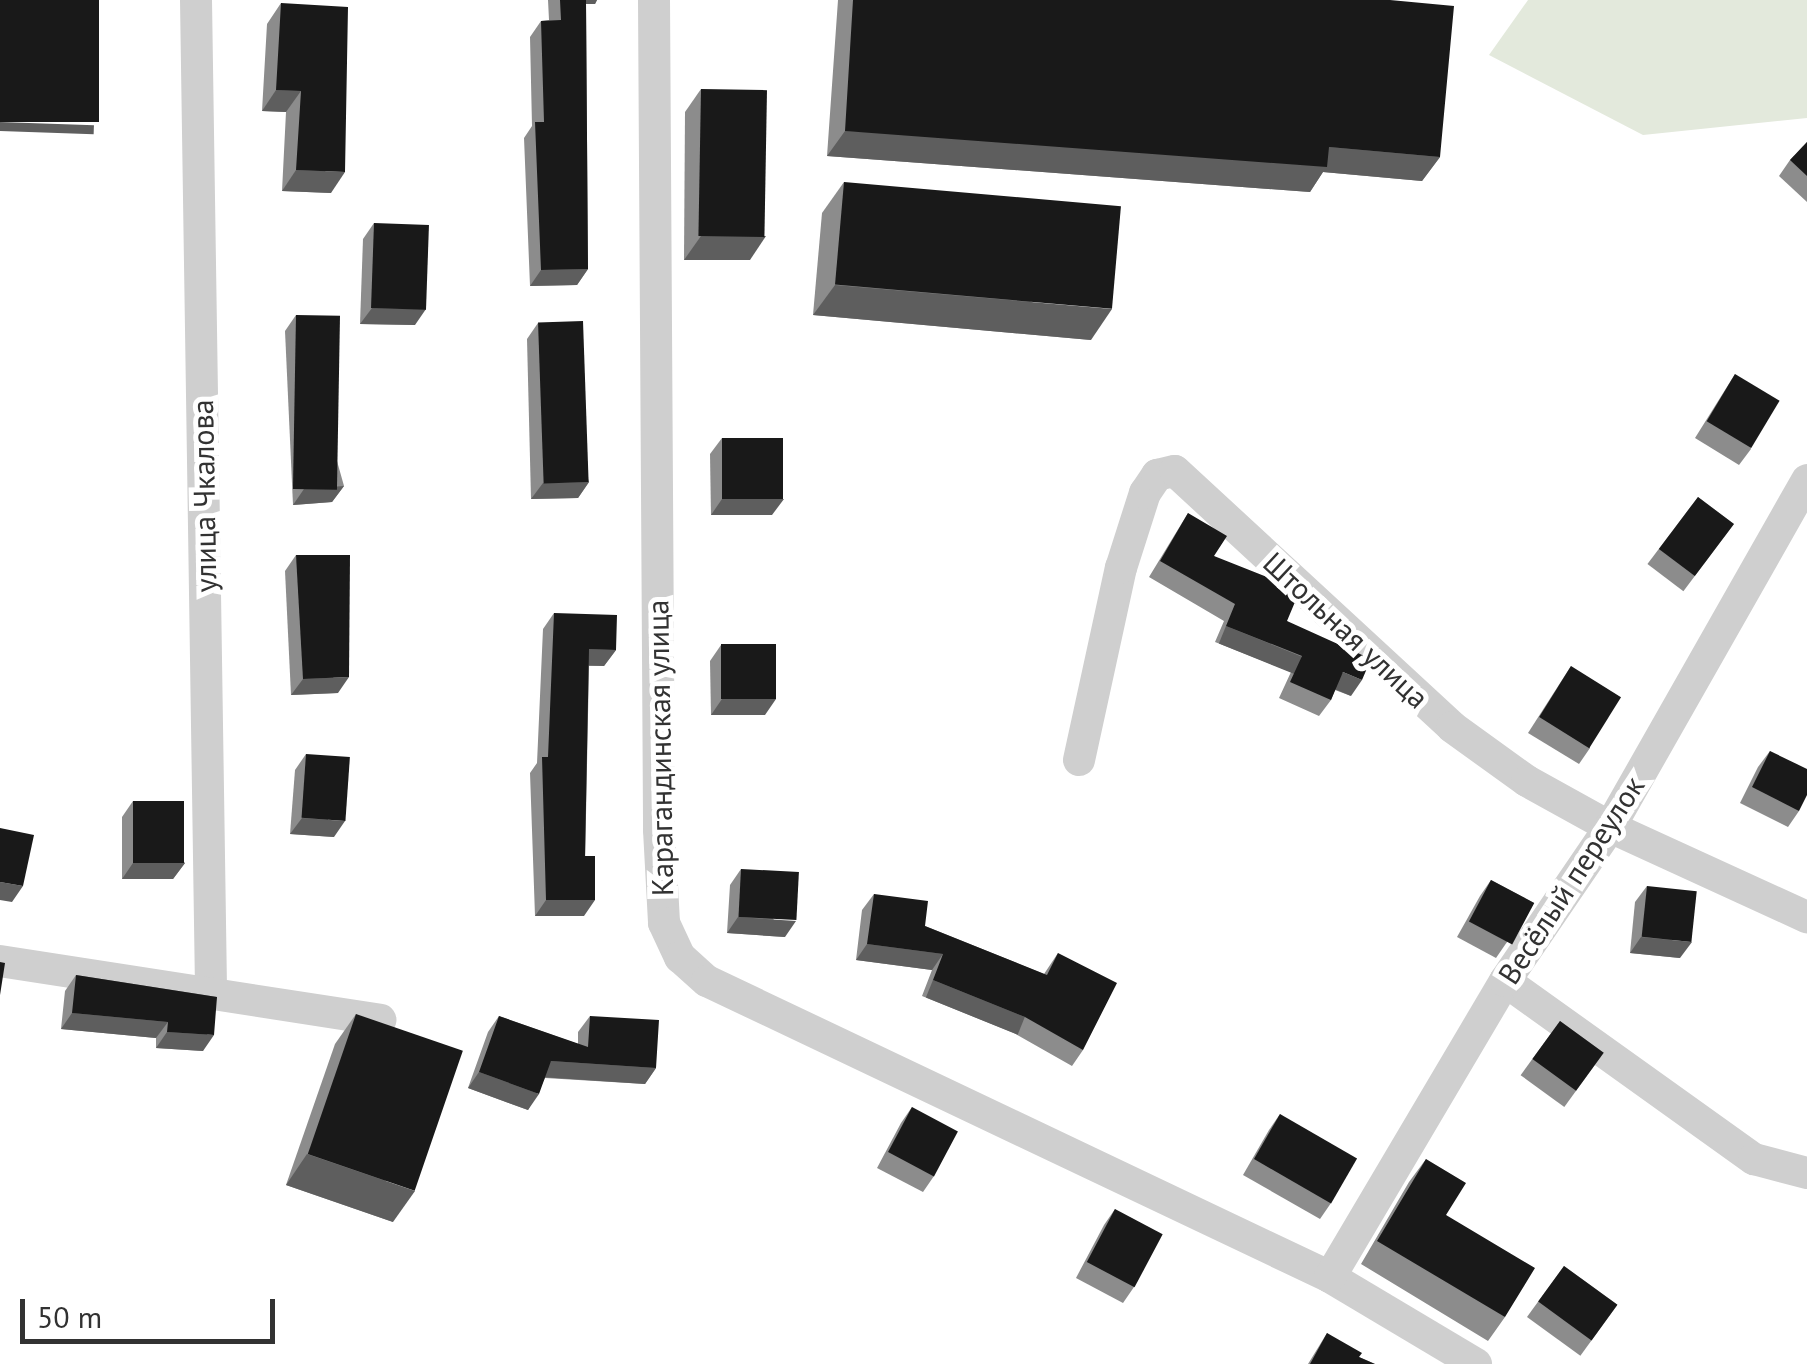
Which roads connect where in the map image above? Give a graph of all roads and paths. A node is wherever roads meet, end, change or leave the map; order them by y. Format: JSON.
{"nodes":[{"id":1,"x":196,"y":0,"type":"edge"},
{"id":2,"x":654,"y":0,"type":"edge"},
{"id":3,"x":1807,"y":480,"type":"edge"},
{"id":4,"x":1079,"y":760,"type":"dead end"},
{"id":5,"x":1610,"y":828,"type":"junction"},
{"id":6,"x":1807,"y":917,"type":"edge"},
{"id":7,"x":0,"y":961,"type":"edge"},
{"id":8,"x":1505,"y":981,"type":"junction"},
{"id":9,"x":212,"y":992,"type":"junction"},
{"id":10,"x":380,"y":1020,"type":"edge"},
{"id":11,"x":1807,"y":1173,"type":"edge"},
{"id":12,"x":1330,"y":1277,"type":"junction"},
{"id":13,"x":1476,"y":1364,"type":"edge"}],
"edges":[{"from":1,"to":9,"type":"street","name":"улица Чкалова"},
{"from":2,"to":12,"type":"street","name":"Карагандинская улица"},
{"from":3,"to":5,"type":"street","name":"Весёлый переулок"},
{"from":4,"to":5,"type":"street","name":"Штольная улица"},
{"from":5,"to":6,"type":"street","name":"Штольная улица"},
{"from":5,"to":8,"type":"street","name":"Весёлый переулок"},
{"from":7,"to":9,"type":"street"},
{"from":8,"to":11,"type":"street"},
{"from":8,"to":12,"type":"street","name":"Весёлый переулок"},
{"from":9,"to":10,"type":"street"},
{"from":12,"to":13,"type":"street","name":"Карагандинская улица"}]}
